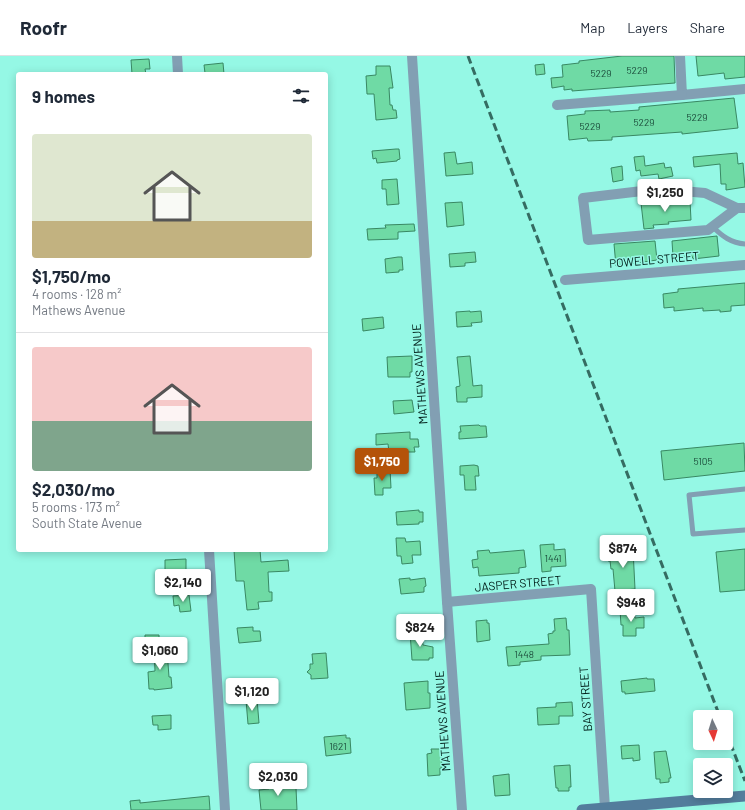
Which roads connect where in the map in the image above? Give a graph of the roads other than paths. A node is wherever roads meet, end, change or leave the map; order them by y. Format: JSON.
{"nodes":[{"id":1,"x":177,"y":56,"type":"edge"},
{"id":2,"x":412,"y":56,"type":"edge"},
{"id":3,"x":680,"y":56,"type":"edge"},
{"id":4,"x":178,"y":72,"type":"edge"},
{"id":5,"x":745,"y":88,"type":"edge"},
{"id":6,"x":682,"y":95,"type":"junction"},
{"id":7,"x":557,"y":105,"type":"dead end"},
{"id":8,"x":741,"y":208,"type":"edge"},
{"id":9,"x":713,"y":227,"type":"junction"},
{"id":10,"x":745,"y":244,"type":"edge"},
{"id":11,"x":745,"y":265,"type":"edge"},
{"id":12,"x":565,"y":280,"type":"dead end"},
{"id":13,"x":745,"y":490,"type":"edge"},
{"id":14,"x":745,"y":530,"type":"edge"},
{"id":15,"x":209,"y":552,"type":"edge"},
{"id":16,"x":591,"y":589,"type":"joint"},
{"id":17,"x":447,"y":602,"type":"junction"},
{"id":18,"x":745,"y":796,"type":"edge"},
{"id":19,"x":605,"y":808,"type":"junction"},
{"id":20,"x":225,"y":810,"type":"edge"},
{"id":21,"x":462,"y":810,"type":"edge"},
{"id":22,"x":582,"y":810,"type":"edge"}],
"edges":[{"from":1,"to":4,"type":"street"},
{"from":2,"to":17,"type":"street","name":"MATHEWS AVENUE"},
{"from":3,"to":6,"type":"street"},
{"from":5,"to":6,"type":"street"},
{"from":6,"to":7,"type":"street"},
{"from":8,"to":9,"type":"street"},
{"from":8,"to":9,"type":"street"},
{"from":9,"to":10,"type":"lane"},
{"from":11,"to":12,"type":"street","name":"POWELL STREET"},
{"from":13,"to":14,"type":"lane"},
{"from":15,"to":20,"type":"street"},
{"from":16,"to":17,"type":"street","name":"JASPER STREET"},
{"from":16,"to":19,"type":"street","name":"BAY STREET"},
{"from":17,"to":21,"type":"street","name":"MATHEWS AVENUE"},
{"from":18,"to":19,"type":"main road"},
{"from":19,"to":22,"type":"main road"}]}
